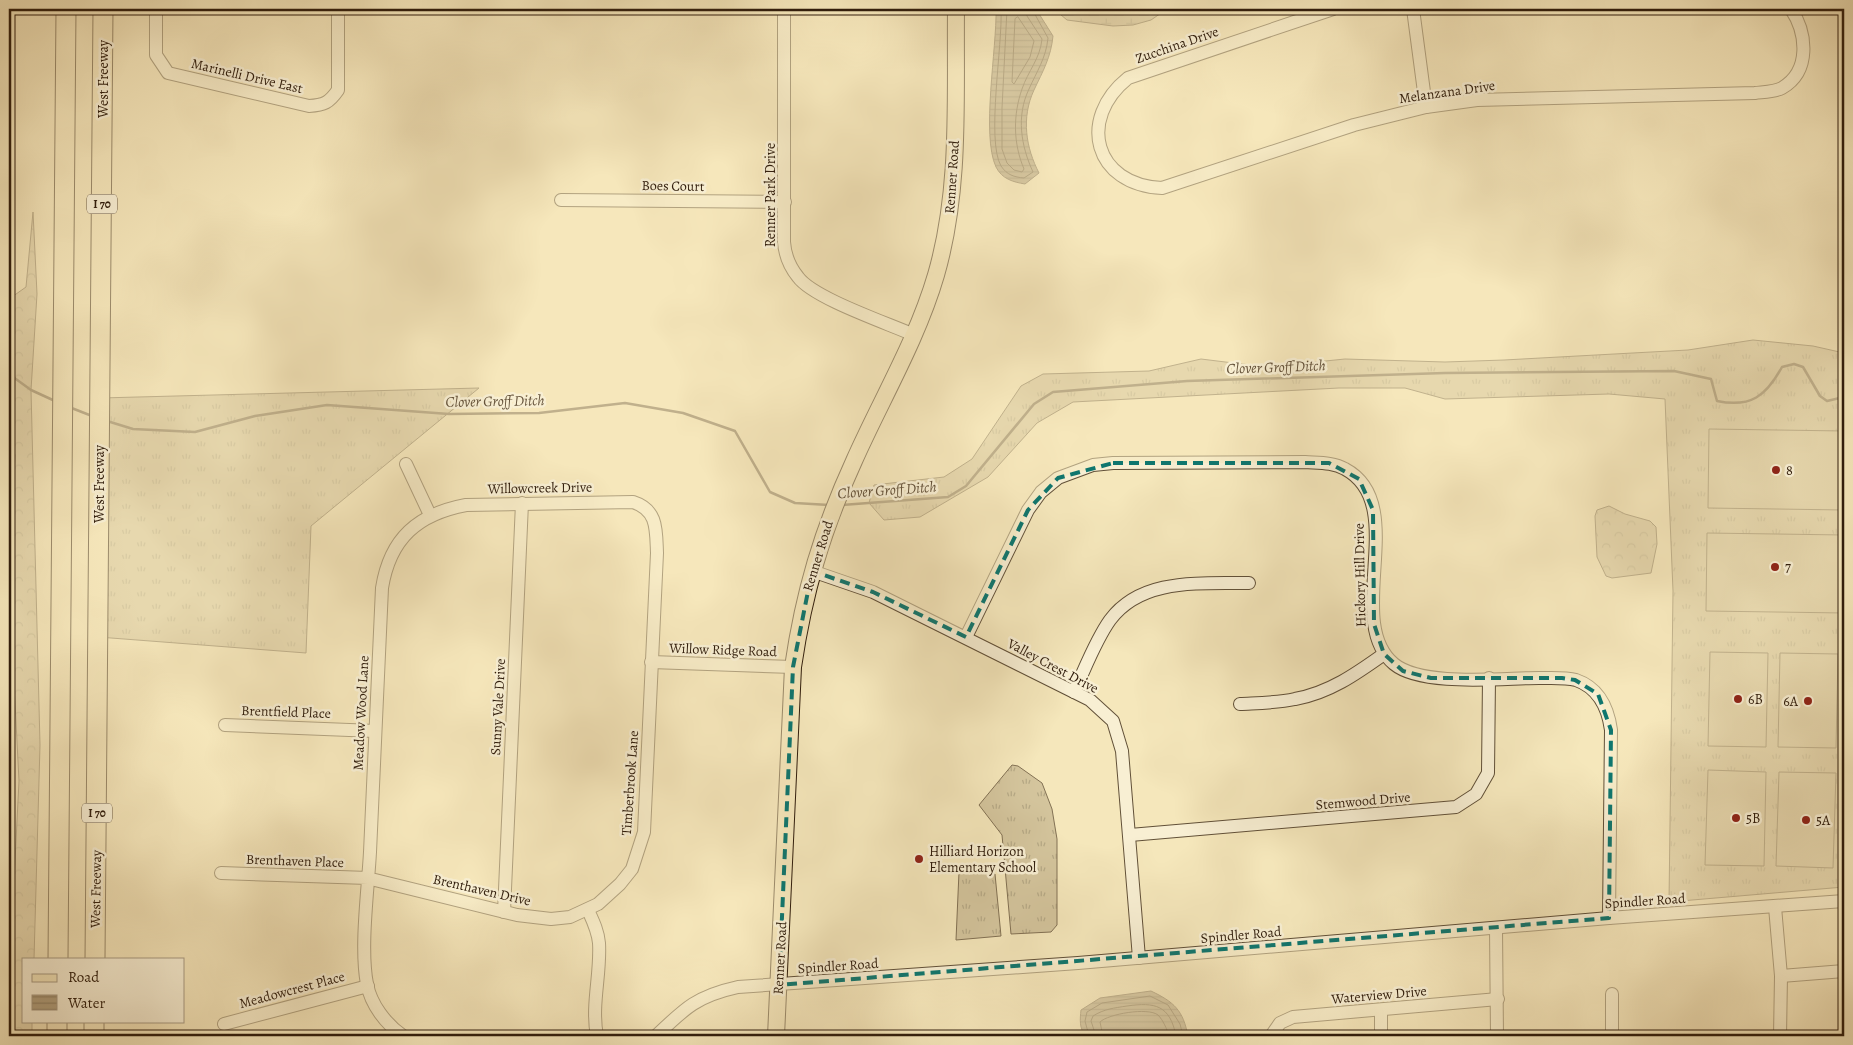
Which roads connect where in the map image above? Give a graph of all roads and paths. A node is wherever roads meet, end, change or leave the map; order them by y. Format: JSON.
{"nodes":[{"id":1,"x":66,"y":9,"type":"edge"},
{"id":2,"x":103,"y":9,"type":"edge"},
{"id":3,"x":156,"y":9,"type":"edge"},
{"id":4,"x":338,"y":9,"type":"edge"},
{"id":5,"x":784,"y":9,"type":"edge"},
{"id":6,"x":956,"y":9,"type":"edge"},
{"id":7,"x":1333,"y":9,"type":"edge"},
{"id":8,"x":1413,"y":9,"type":"edge"},
{"id":9,"x":1791,"y":9,"type":"edge"},
{"id":10,"x":1426,"y":108,"type":"junction"},
{"id":11,"x":1111,"y":168,"type":"joint"},
{"id":12,"x":561,"y":200,"type":"dead end"},
{"id":13,"x":785,"y":202,"type":"junction"},
{"id":14,"x":914,"y":335,"type":"junction"},
{"id":15,"x":406,"y":464,"type":"dead end"},
{"id":16,"x":522,"y":503,"type":"junction"},
{"id":17,"x":649,"y":510,"type":"joint"},
{"id":18,"x":430,"y":515,"type":"junction"},
{"id":19,"x":812,"y":571,"type":"junction"},
{"id":20,"x":1249,"y":583,"type":"dead end"},
{"id":21,"x":966,"y":637,"type":"junction"},
{"id":22,"x":1384,"y":654,"type":"junction"},
{"id":23,"x":651,"y":662,"type":"junction"},
{"id":24,"x":793,"y":667,"type":"junction"},
{"id":25,"x":1489,"y":678,"type":"junction"},
{"id":26,"x":1074,"y":692,"type":"junction"},
{"id":27,"x":1240,"y":704,"type":"dead end"},
{"id":28,"x":225,"y":725,"type":"dead end"},
{"id":29,"x":375,"y":731,"type":"junction"},
{"id":30,"x":1130,"y":835,"type":"junction"},
{"id":31,"x":221,"y":874,"type":"dead end"},
{"id":32,"x":368,"y":878,"type":"junction"},
{"id":33,"x":1844,"y":901,"type":"edge"},
{"id":34,"x":1775,"y":907,"type":"junction"},
{"id":35,"x":588,"y":910,"type":"junction"},
{"id":36,"x":504,"y":912,"type":"junction"},
{"id":37,"x":1609,"y":918,"type":"junction"},
{"id":38,"x":1496,"y":928,"type":"junction"},
{"id":39,"x":58,"y":958,"type":"edge"},
{"id":40,"x":95,"y":958,"type":"edge"},
{"id":41,"x":1139,"y":958,"type":"junction"},
{"id":42,"x":1844,"y":971,"type":"edge"},
{"id":43,"x":1780,"y":976,"type":"junction"},
{"id":44,"x":779,"y":985,"type":"junction"},
{"id":45,"x":368,"y":986,"type":"junction"},
{"id":46,"x":1612,"y":994,"type":"dead end"},
{"id":47,"x":1498,"y":999,"type":"junction"},
{"id":48,"x":1382,"y":1010,"type":"junction"},
{"id":49,"x":57,"y":1022,"type":"edge"},
{"id":50,"x":94,"y":1022,"type":"edge"},
{"id":51,"x":224,"y":1024,"type":"dead end"},
{"id":52,"x":57,"y":1036,"type":"edge"},
{"id":53,"x":94,"y":1036,"type":"edge"},
{"id":54,"x":403,"y":1036,"type":"edge"},
{"id":55,"x":596,"y":1036,"type":"edge"},
{"id":56,"x":656,"y":1036,"type":"edge"},
{"id":57,"x":776,"y":1036,"type":"edge"},
{"id":58,"x":1271,"y":1036,"type":"edge"},
{"id":59,"x":1381,"y":1036,"type":"edge"},
{"id":60,"x":1497,"y":1036,"type":"edge"},
{"id":61,"x":1612,"y":1036,"type":"edge"},
{"id":62,"x":1780,"y":1036,"type":"edge"}],
"edges":[{"from":1,"to":39,"type":"highway"},
{"from":2,"to":40,"type":"highway","name":"West Freeway","number":"I 70"},
{"from":3,"to":4,"type":"street","name":"Marinelli Drive East"},
{"from":5,"to":13,"type":"street","name":"Renner Park Drive"},
{"from":6,"to":14,"type":"main road","name":"Renner Road"},
{"from":7,"to":11,"type":"street","name":"Zucchina Drive"},
{"from":8,"to":10,"type":"street"},
{"from":9,"to":10,"type":"street","name":"Melanzana Drive"},
{"from":10,"to":11,"type":"street","name":"Melanzana Drive"},
{"from":12,"to":13,"type":"street","name":"Boes Court"},
{"from":13,"to":14,"type":"street","name":"Renner Park Drive"},
{"from":14,"to":19,"type":"main road","name":"Renner Road"},
{"from":15,"to":18,"type":"street"},
{"from":16,"to":17,"type":"street","name":"Willowcreek Drive"},
{"from":16,"to":18,"type":"street","name":"Willowcreek Drive"},
{"from":16,"to":36,"type":"street","name":"Sunny Vale Drive"},
{"from":17,"to":23,"type":"street","name":"Timberbrook Lane"},
{"from":18,"to":29,"type":"street","name":"Meadow Wood Lane"},
{"from":19,"to":21,"type":"street","name":"Valley Crest Drive"},
{"from":19,"to":24,"type":"main road","name":"Renner Road"},
{"from":20,"to":26,"type":"street"},
{"from":21,"to":22,"type":"street","name":"Hickory Hill Drive"},
{"from":21,"to":26,"type":"street","name":"Valley Crest Drive"},
{"from":22,"to":25,"type":"street"},
{"from":22,"to":27,"type":"street"},
{"from":23,"to":24,"type":"street","name":"Willow Ridge Road"},
{"from":23,"to":35,"type":"street","name":"Timberbrook Lane"},
{"from":24,"to":44,"type":"main road","name":"Renner Road"},
{"from":25,"to":30,"type":"street","name":"Stemwood Drive"},
{"from":25,"to":37,"type":"street"},
{"from":26,"to":30,"type":"street","name":"Valley Crest Drive"},
{"from":28,"to":29,"type":"street","name":"Brentfield Place"},
{"from":29,"to":32,"type":"street","name":"Meadow Wood Lane"},
{"from":30,"to":41,"type":"street","name":"Valley Crest Drive"},
{"from":31,"to":32,"type":"street","name":"Brenthaven Place"},
{"from":32,"to":36,"type":"street","name":"Brenthaven Drive"},
{"from":32,"to":45,"type":"street","name":"Meadow Wood Lane"},
{"from":33,"to":34,"type":"street","name":"Spindler Road"},
{"from":34,"to":37,"type":"street","name":"Spindler Road"},
{"from":34,"to":43,"type":"street"},
{"from":35,"to":36,"type":"street","name":"Brenthaven Drive"},
{"from":35,"to":55,"type":"street"},
{"from":37,"to":38,"type":"street","name":"Spindler Road"},
{"from":38,"to":41,"type":"street","name":"Spindler Road"},
{"from":38,"to":47,"type":"street"},
{"from":41,"to":44,"type":"street","name":"Spindler Road"},
{"from":42,"to":43,"type":"street"},
{"from":43,"to":62,"type":"street"},
{"from":44,"to":56,"type":"street","name":"Spindler Road"},
{"from":44,"to":57,"type":"main road","name":"Renner Road"},
{"from":45,"to":51,"type":"street","name":"Meadowcrest Place"},
{"from":45,"to":54,"type":"street"},
{"from":46,"to":61,"type":"street"},
{"from":47,"to":48,"type":"street","name":"Waterview Drive"},
{"from":47,"to":60,"type":"street"},
{"from":48,"to":58,"type":"street","name":"Waterview Drive"},
{"from":48,"to":59,"type":"street"},
{"from":49,"to":52,"type":"highway"},
{"from":50,"to":53,"type":"highway"}]}
